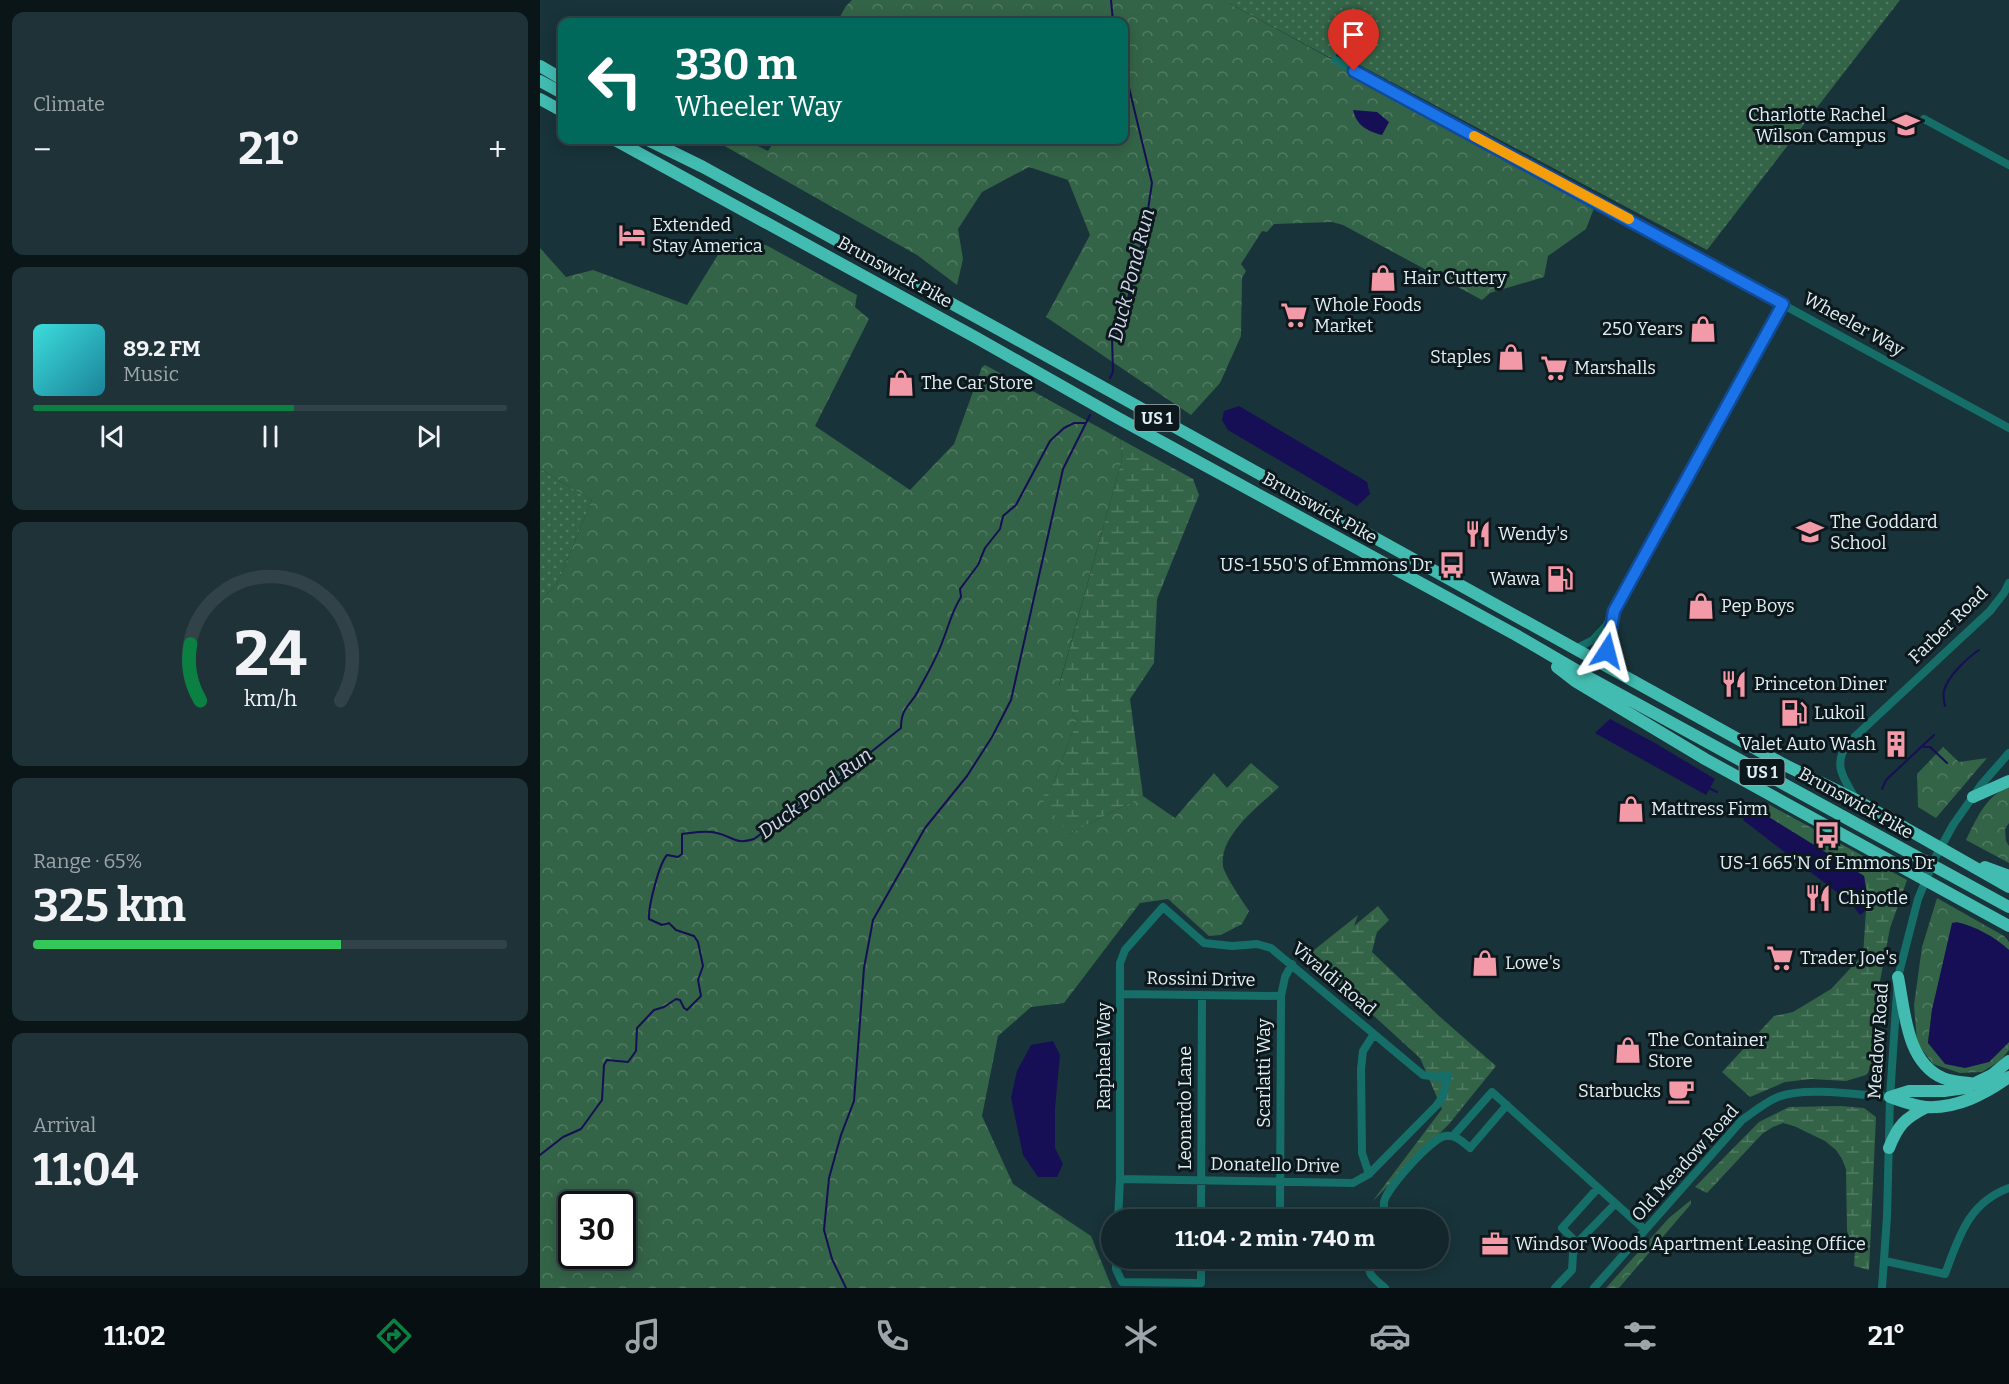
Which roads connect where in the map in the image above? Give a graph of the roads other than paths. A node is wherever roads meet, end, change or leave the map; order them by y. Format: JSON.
{"nodes":[{"id":1,"x":1335,"y":60,"type":"dead end"},
{"id":2,"x":540,"y":66,"type":"edge"},
{"id":3,"x":558,"y":77,"type":"edge"},
{"id":4,"x":540,"y":81,"type":"edge"},
{"id":5,"x":558,"y":91,"type":"edge"},
{"id":6,"x":540,"y":99,"type":"edge"},
{"id":7,"x":558,"y":109,"type":"edge"},
{"id":8,"x":1924,"y":119,"type":"dead end"},
{"id":9,"x":622,"y":144,"type":"edge"},
{"id":10,"x":656,"y":144,"type":"edge"},
{"id":11,"x":669,"y":144,"type":"edge"},
{"id":12,"x":2009,"y":165,"type":"edge"},
{"id":13,"x":703,"y":167,"type":"junction"},
{"id":14,"x":1783,"y":304,"type":"junction"},
{"id":15,"x":2009,"y":428,"type":"edge"},
{"id":16,"x":2009,"y":583,"type":"edge"},
{"id":17,"x":1614,"y":611,"type":"junction"},
{"id":18,"x":1515,"y":635,"type":"junction"},
{"id":19,"x":1575,"y":649,"type":"junction"},
{"id":20,"x":1611,"y":669,"type":"junction"},
{"id":21,"x":2009,"y":753,"type":"edge"},
{"id":22,"x":2009,"y":781,"type":"edge"},
{"id":23,"x":1973,"y":797,"type":"junction"},
{"id":24,"x":1856,"y":800,"type":"junction"},
{"id":25,"x":1942,"y":850,"type":"junction"},
{"id":26,"x":2009,"y":876,"type":"edge"},
{"id":27,"x":2009,"y":887,"type":"edge"},
{"id":28,"x":1163,"y":907,"type":"joint"},
{"id":29,"x":1975,"y":907,"type":"junction"},
{"id":30,"x":2009,"y":907,"type":"edge"},
{"id":31,"x":2009,"y":926,"type":"edge"},
{"id":32,"x":2009,"y":933,"type":"edge"},
{"id":33,"x":1292,"y":964,"type":"junction"},
{"id":34,"x":1898,"y":977,"type":"junction"},
{"id":35,"x":1121,"y":994,"type":"junction"},
{"id":36,"x":1202,"y":996,"type":"junction"},
{"id":37,"x":1281,"y":996,"type":"junction"},
{"id":38,"x":1374,"y":1034,"type":"junction"},
{"id":39,"x":2009,"y":1061,"type":"edge"},
{"id":40,"x":1448,"y":1075,"type":"joint"},
{"id":41,"x":2009,"y":1077,"type":"edge"},
{"id":42,"x":1975,"y":1083,"type":"junction"},
{"id":43,"x":1890,"y":1097,"type":"junction"},
{"id":44,"x":1507,"y":1105,"type":"junction"},
{"id":45,"x":1927,"y":1107,"type":"junction"},
{"id":46,"x":1453,"y":1136,"type":"junction"},
{"id":47,"x":1889,"y":1148,"type":"junction"},
{"id":48,"x":1369,"y":1174,"type":"junction"},
{"id":49,"x":1120,"y":1179,"type":"junction"},
{"id":50,"x":1201,"y":1181,"type":"junction"},
{"id":51,"x":1281,"y":1181,"type":"junction"},
{"id":52,"x":1598,"y":1188,"type":"junction"},
{"id":53,"x":2009,"y":1188,"type":"edge"},
{"id":54,"x":1615,"y":1204,"type":"junction"},
{"id":55,"x":1119,"y":1209,"type":"edge"},
{"id":56,"x":1201,"y":1209,"type":"edge"},
{"id":57,"x":1280,"y":1209,"type":"edge"},
{"id":58,"x":1384,"y":1209,"type":"edge"},
{"id":59,"x":1645,"y":1230,"type":"junction"},
{"id":60,"x":1577,"y":1243,"type":"junction"},
{"id":61,"x":1885,"y":1261,"type":"junction"},
{"id":62,"x":1116,"y":1269,"type":"edge"},
{"id":63,"x":1201,"y":1269,"type":"edge"},
{"id":64,"x":1369,"y":1269,"type":"edge"},
{"id":65,"x":1385,"y":1288,"type":"edge"},
{"id":66,"x":1555,"y":1288,"type":"edge"},
{"id":67,"x":1594,"y":1288,"type":"edge"},
{"id":68,"x":1882,"y":1288,"type":"edge"}],
"edges":[{"from":1,"to":14,"type":"street","name":"Wheeler Way"},
{"from":2,"to":3,"type":"highway"},
{"from":4,"to":5,"type":"highway"},
{"from":6,"to":7,"type":"highway"},
{"from":8,"to":12,"type":"street"},
{"from":9,"to":18,"type":"highway","name":"Brunswick Pike","number":"US 1"},
{"from":10,"to":13,"type":"highway","name":"Brunswick Pike","number":"US 1"},
{"from":11,"to":13,"type":"highway"},
{"from":13,"to":19,"type":"highway","name":"Brunswick Pike","number":"US 1"},
{"from":14,"to":15,"type":"street","name":"Wheeler Way"},
{"from":14,"to":17,"type":"street"},
{"from":16,"to":24,"type":"street","name":"Farber Road"},
{"from":17,"to":19,"type":"street"},
{"from":17,"to":20,"type":"street"},
{"from":18,"to":29,"type":"highway"},
{"from":18,"to":30,"type":"highway","name":"Brunswick Pike","number":"US 1"},
{"from":19,"to":20,"type":"highway","name":"Brunswick Pike","number":"US 1"},
{"from":20,"to":24,"type":"highway","name":"Brunswick Pike","number":"US 1"},
{"from":21,"to":23,"type":"street","name":"Meadow Road"},
{"from":22,"to":23,"type":"highway"},
{"from":23,"to":34,"type":"street","name":"Meadow Road"},
{"from":24,"to":25,"type":"highway","name":"Brunswick Pike","number":"US 1"},
{"from":25,"to":26,"type":"highway"},
{"from":25,"to":27,"type":"highway","name":"Brunswick Pike","number":"US 1"},
{"from":28,"to":33,"type":"street","name":"Vivaldi Road"},
{"from":28,"to":35,"type":"street","name":"Raphael Way"},
{"from":29,"to":31,"type":"highway"},
{"from":29,"to":32,"type":"highway"},
{"from":33,"to":37,"type":"street","name":"Scarlatti Way"},
{"from":33,"to":38,"type":"street","name":"Vivaldi Road"},
{"from":34,"to":42,"type":"highway"},
{"from":34,"to":43,"type":"street","name":"Meadow Road"},
{"from":35,"to":36,"type":"street","name":"Rossini Drive"},
{"from":35,"to":49,"type":"street","name":"Raphael Way"},
{"from":36,"to":37,"type":"street","name":"Rossini Drive"},
{"from":36,"to":50,"type":"street","name":"Leonardo Lane"},
{"from":37,"to":51,"type":"street","name":"Scarlatti Way"},
{"from":38,"to":40,"type":"street","name":"Vivaldi Road"},
{"from":38,"to":48,"type":"street"},
{"from":39,"to":42,"type":"highway"},
{"from":40,"to":48,"type":"street","name":"Donatello Drive"},
{"from":41,"to":45,"type":"highway"},
{"from":42,"to":43,"type":"highway"},
{"from":43,"to":45,"type":"highway"},
{"from":43,"to":47,"type":"street","name":"Meadow Road"},
{"from":43,"to":59,"type":"street","name":"Old Meadow Road"},
{"from":44,"to":46,"type":"street"},
{"from":44,"to":46,"type":"street"},
{"from":44,"to":52,"type":"street"},
{"from":45,"to":47,"type":"highway"},
{"from":46,"to":58,"type":"street"},
{"from":47,"to":61,"type":"street","name":"Meadow Road"},
{"from":48,"to":51,"type":"street","name":"Donatello Drive"},
{"from":49,"to":50,"type":"street","name":"Donatello Drive"},
{"from":49,"to":55,"type":"street","name":"Raphael Way"},
{"from":50,"to":51,"type":"street","name":"Donatello Drive"},
{"from":50,"to":56,"type":"street","name":"Leonardo Lane"},
{"from":51,"to":57,"type":"street","name":"Scarlatti Way"},
{"from":52,"to":54,"type":"street"},
{"from":52,"to":60,"type":"street"},
{"from":53,"to":61,"type":"street"},
{"from":54,"to":59,"type":"street"},
{"from":54,"to":60,"type":"street"},
{"from":59,"to":67,"type":"street","name":"Old Meadow Road"},
{"from":60,"to":66,"type":"street"},
{"from":61,"to":68,"type":"street","name":"Meadow Road"},
{"from":62,"to":63,"type":"street"},
{"from":64,"to":65,"type":"street"}]}
